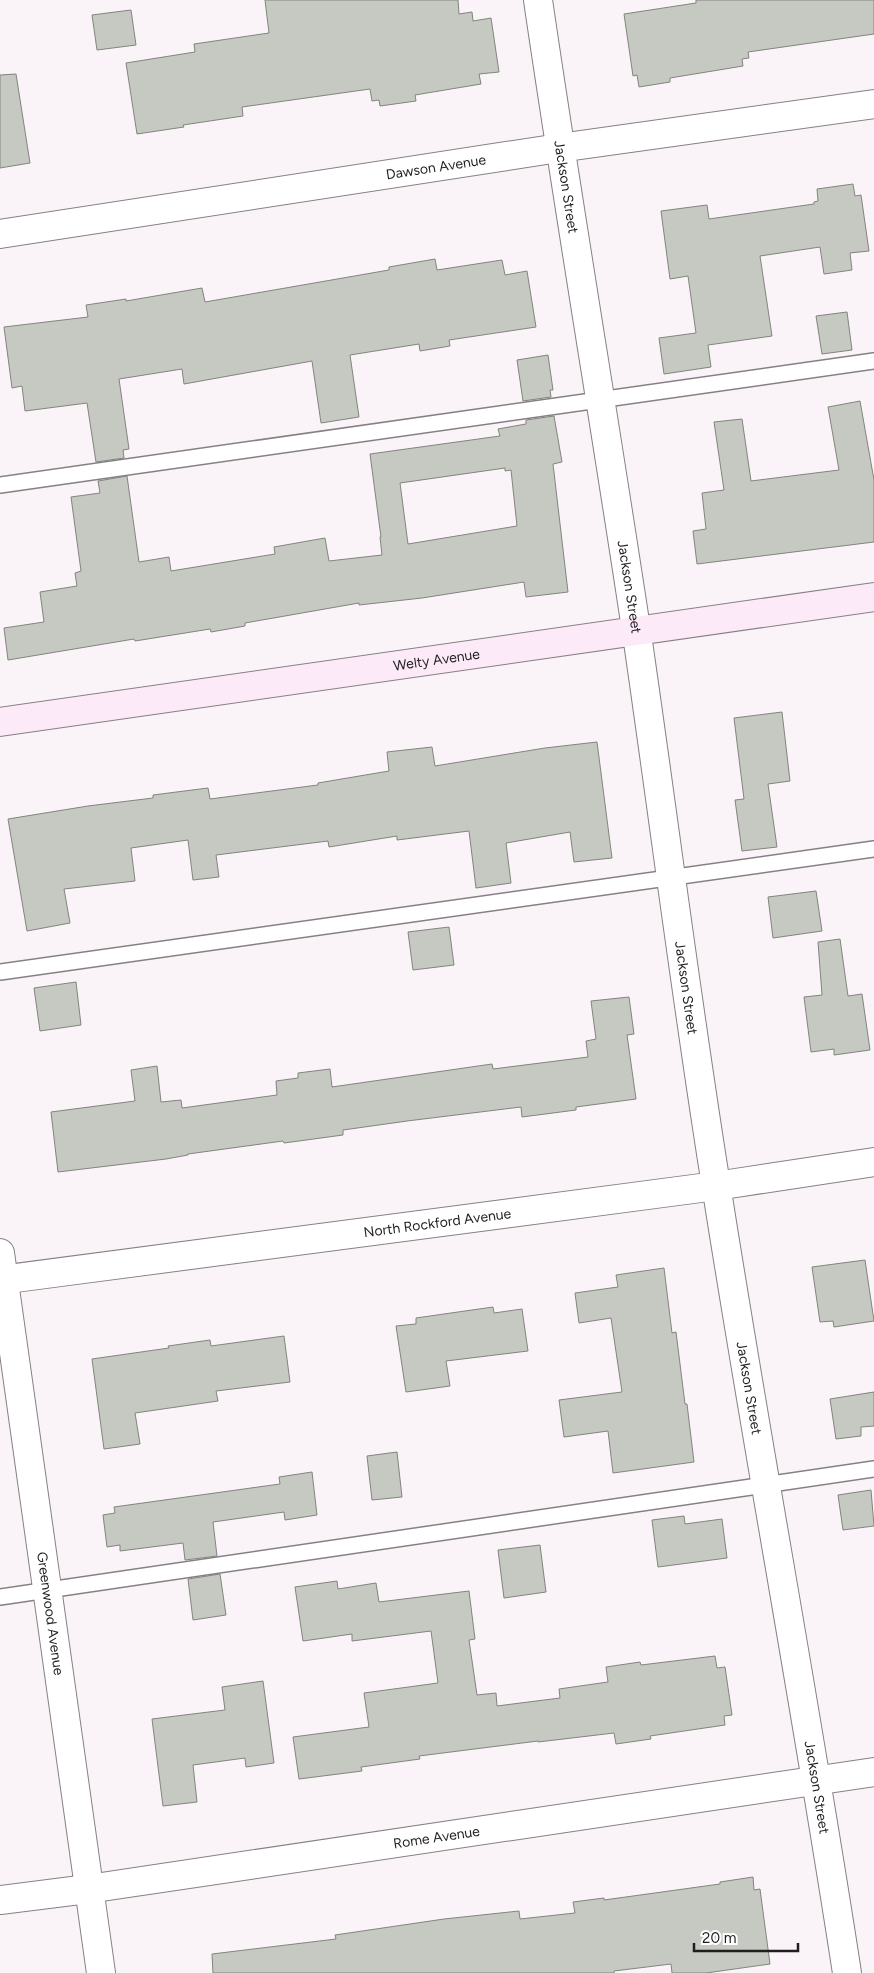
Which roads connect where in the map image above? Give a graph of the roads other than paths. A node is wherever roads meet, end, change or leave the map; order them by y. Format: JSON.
{"nodes":[{"id":1,"x":538,"y":0,"type":"edge"},
{"id":2,"x":874,"y":104,"type":"edge"},
{"id":3,"x":559,"y":148,"type":"junction"},
{"id":4,"x":0,"y":234,"type":"edge"},
{"id":5,"x":874,"y":361,"type":"edge"},
{"id":6,"x":600,"y":400,"type":"junction"},
{"id":7,"x":0,"y":485,"type":"edge"},
{"id":8,"x":874,"y":597,"type":"edge"},
{"id":9,"x":636,"y":630,"type":"junction"},
{"id":10,"x":0,"y":722,"type":"edge"},
{"id":11,"x":874,"y":849,"type":"edge"},
{"id":12,"x":671,"y":877,"type":"junction"},
{"id":13,"x":0,"y":972,"type":"edge"},
{"id":14,"x":874,"y":1162,"type":"edge"},
{"id":15,"x":716,"y":1186,"type":"junction"},
{"id":16,"x":1,"y":1271,"type":"edge"},
{"id":17,"x":874,"y":1469,"type":"edge"},
{"id":18,"x":764,"y":1485,"type":"junction"},
{"id":19,"x":47,"y":1590,"type":"junction"},
{"id":20,"x":0,"y":1597,"type":"edge"},
{"id":21,"x":874,"y":1772,"type":"edge"},
{"id":22,"x":817,"y":1780,"type":"junction"},
{"id":23,"x":88,"y":1889,"type":"junction"},
{"id":24,"x":0,"y":1900,"type":"edge"},
{"id":25,"x":101,"y":1973,"type":"edge"},
{"id":26,"x":847,"y":1973,"type":"edge"}],
"edges":[{"from":1,"to":3,"type":"street","name":"Jackson Street"},
{"from":2,"to":3,"type":"street","name":"Dawson Avenue"},
{"from":3,"to":4,"type":"street","name":"Dawson Avenue"},
{"from":3,"to":6,"type":"street","name":"Jackson Street"},
{"from":5,"to":6,"type":"lane"},
{"from":6,"to":7,"type":"lane"},
{"from":6,"to":9,"type":"street","name":"Jackson Street"},
{"from":8,"to":9,"type":"street","name":"Welty Avenue"},
{"from":9,"to":10,"type":"street","name":"Welty Avenue"},
{"from":9,"to":12,"type":"street","name":"Jackson Street"},
{"from":11,"to":12,"type":"lane"},
{"from":12,"to":13,"type":"lane"},
{"from":12,"to":15,"type":"street","name":"Jackson Street"},
{"from":14,"to":15,"type":"street","name":"North Rockford Avenue"},
{"from":15,"to":16,"type":"street","name":"North Rockford Avenue"},
{"from":15,"to":18,"type":"street","name":"Jackson Street"},
{"from":16,"to":19,"type":"street","name":"Greenwood Avenue"},
{"from":17,"to":18,"type":"lane"},
{"from":18,"to":19,"type":"lane"},
{"from":18,"to":22,"type":"street","name":"Jackson Street"},
{"from":19,"to":20,"type":"lane"},
{"from":19,"to":23,"type":"street","name":"Greenwood Avenue"},
{"from":21,"to":22,"type":"street","name":"Rome Avenue"},
{"from":22,"to":23,"type":"street","name":"Rome Avenue"},
{"from":22,"to":26,"type":"street","name":"Jackson Street"},
{"from":23,"to":24,"type":"street","name":"Rome Avenue"},
{"from":23,"to":25,"type":"street","name":"Greenwood Avenue"}]}
